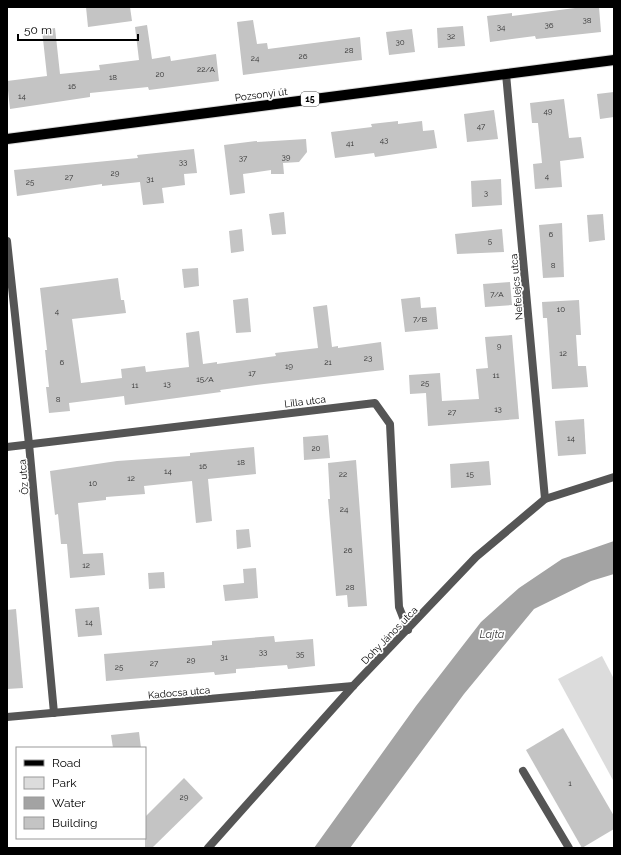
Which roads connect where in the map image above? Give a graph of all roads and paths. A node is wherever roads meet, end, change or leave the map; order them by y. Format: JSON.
{"nodes":[{"id":1,"x":614,"y":60,"type":"edge"},
{"id":2,"x":506,"y":74,"type":"junction"},
{"id":3,"x":7,"y":139,"type":"edge"},
{"id":4,"x":7,"y":241,"type":"edge"},
{"id":5,"x":30,"y":444,"type":"junction"},
{"id":6,"x":7,"y":447,"type":"edge"},
{"id":7,"x":614,"y":477,"type":"edge"},
{"id":8,"x":546,"y":499,"type":"junction"},
{"id":9,"x":408,"y":630,"type":"junction"},
{"id":10,"x":353,"y":686,"type":"junction"},
{"id":11,"x":54,"y":713,"type":"junction"},
{"id":12,"x":7,"y":717,"type":"edge"},
{"id":13,"x":523,"y":771,"type":"dead end"},
{"id":14,"x":208,"y":848,"type":"edge"},
{"id":15,"x":569,"y":848,"type":"edge"}],
"edges":[{"from":1,"to":2,"type":"main road","name":"Pozsonyi út","number":"15"},
{"from":2,"to":3,"type":"main road","name":"Pozsonyi út","number":"15"},
{"from":2,"to":8,"type":"street","name":"Nefelejcs utca"},
{"from":4,"to":5,"type":"street","name":"Őz utca"},
{"from":5,"to":6,"type":"street","name":"Lilla utca"},
{"from":5,"to":9,"type":"street","name":"Lilla utca"},
{"from":5,"to":11,"type":"street","name":"Őz utca"},
{"from":7,"to":8,"type":"street","name":"Dohy János utca"},
{"from":8,"to":9,"type":"street","name":"Dohy János utca"},
{"from":9,"to":10,"type":"street","name":"Dohy János utca"},
{"from":10,"to":11,"type":"street","name":"Kadocsa utca"},
{"from":10,"to":14,"type":"street","name":"Dohy János utca"},
{"from":11,"to":12,"type":"street","name":"Kadocsa utca"},
{"from":13,"to":15,"type":"street"}]}
